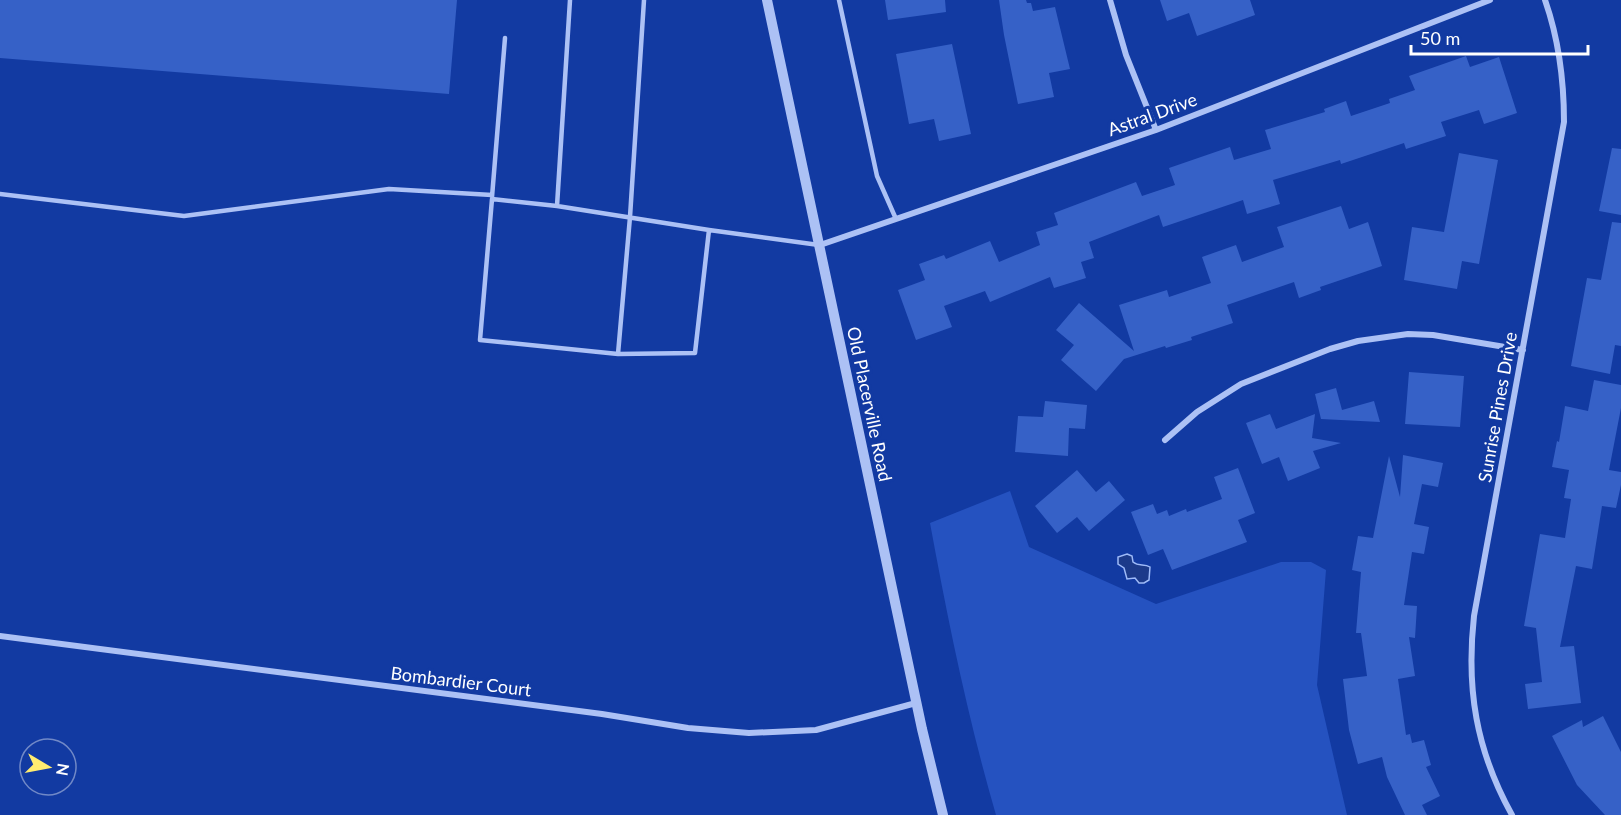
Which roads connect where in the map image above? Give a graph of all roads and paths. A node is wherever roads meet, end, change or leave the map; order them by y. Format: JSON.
{"nodes":[{"id":1,"x":570,"y":0,"type":"edge"},
{"id":2,"x":644,"y":0,"type":"edge"},
{"id":3,"x":767,"y":0,"type":"edge"},
{"id":4,"x":840,"y":0,"type":"edge"},
{"id":5,"x":1110,"y":0,"type":"edge"},
{"id":6,"x":1490,"y":0,"type":"edge"},
{"id":7,"x":1545,"y":0,"type":"edge"},
{"id":8,"x":505,"y":38,"type":"dead end"},
{"id":9,"x":1156,"y":130,"type":"junction"},
{"id":10,"x":0,"y":194,"type":"edge"},
{"id":11,"x":492,"y":197,"type":"junction"},
{"id":12,"x":557,"y":206,"type":"junction"},
{"id":13,"x":630,"y":217,"type":"junction"},
{"id":14,"x":897,"y":219,"type":"junction"},
{"id":15,"x":709,"y":230,"type":"junction"},
{"id":16,"x":820,"y":245,"type":"junction"},
{"id":17,"x":1523,"y":350,"type":"junction"},
{"id":18,"x":618,"y":354,"type":"junction"},
{"id":19,"x":1165,"y":440,"type":"dead end"},
{"id":20,"x":0,"y":636,"type":"edge"},
{"id":21,"x":916,"y":703,"type":"junction"},
{"id":22,"x":943,"y":815,"type":"edge"},
{"id":23,"x":1512,"y":815,"type":"edge"}],
"edges":[{"from":1,"to":12,"type":"lane"},
{"from":2,"to":13,"type":"lane"},
{"from":3,"to":16,"type":"street","name":"Old Placerville Road"},
{"from":4,"to":14,"type":"lane"},
{"from":5,"to":9,"type":"street"},
{"from":6,"to":9,"type":"street","name":"Astral Drive"},
{"from":7,"to":17,"type":"street","name":"Sunrise Pines Drive"},
{"from":8,"to":11,"type":"lane"},
{"from":9,"to":14,"type":"street","name":"Astral Drive"},
{"from":10,"to":11,"type":"lane"},
{"from":11,"to":12,"type":"lane"},
{"from":11,"to":18,"type":"lane"},
{"from":12,"to":13,"type":"lane"},
{"from":13,"to":15,"type":"lane"},
{"from":13,"to":18,"type":"lane"},
{"from":14,"to":16,"type":"street","name":"Astral Drive"},
{"from":15,"to":16,"type":"lane"},
{"from":15,"to":18,"type":"lane"},
{"from":16,"to":21,"type":"street","name":"Old Placerville Road"},
{"from":17,"to":19,"type":"street"},
{"from":17,"to":23,"type":"street","name":"Sunrise Pines Drive"},
{"from":20,"to":21,"type":"street","name":"Bombardier Court"},
{"from":21,"to":22,"type":"street","name":"Old Placerville Road"}]}
